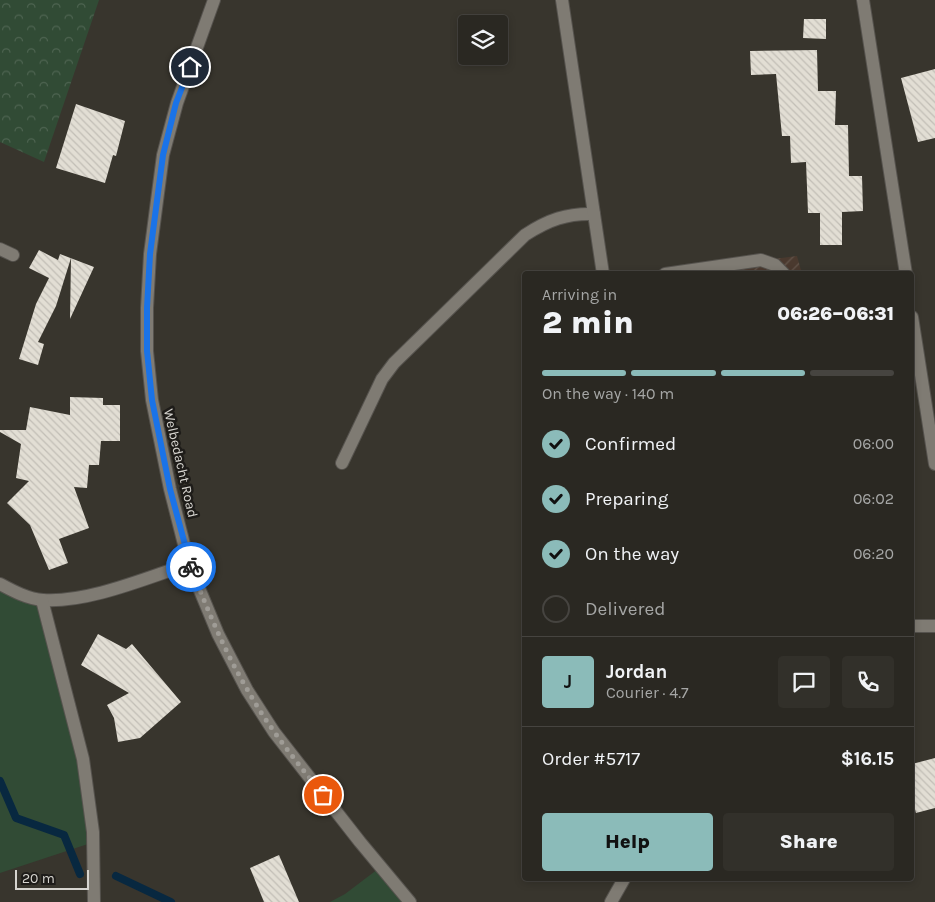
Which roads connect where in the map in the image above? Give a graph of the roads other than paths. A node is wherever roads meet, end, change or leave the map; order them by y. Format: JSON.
{"nodes":[{"id":1,"x":214,"y":0,"type":"edge"},
{"id":2,"x":562,"y":0,"type":"edge"},
{"id":3,"x":864,"y":0,"type":"edge"},
{"id":4,"x":594,"y":214,"type":"junction"},
{"id":5,"x":0,"y":250,"type":"edge"},
{"id":6,"x":13,"y":254,"type":"dead end"},
{"id":7,"x":603,"y":271,"type":"edge"},
{"id":8,"x":686,"y":271,"type":"edge"},
{"id":9,"x":781,"y":271,"type":"edge"},
{"id":10,"x":906,"y":271,"type":"edge"},
{"id":11,"x":914,"y":330,"type":"edge"},
{"id":12,"x":342,"y":463,"type":"dead end"},
{"id":13,"x":935,"y":464,"type":"edge"},
{"id":14,"x":189,"y":564,"type":"junction"},
{"id":15,"x":0,"y":584,"type":"edge"},
{"id":16,"x":42,"y":600,"type":"junction"},
{"id":17,"x":914,"y":626,"type":"edge"},
{"id":18,"x":935,"y":626,"type":"edge"},
{"id":19,"x":623,"y":881,"type":"edge"},
{"id":20,"x":94,"y":902,"type":"edge"},
{"id":21,"x":410,"y":902,"type":"edge"},
{"id":22,"x":611,"y":902,"type":"edge"}],
"edges":[{"from":1,"to":14,"type":"street","name":"Welbedacht Road"},
{"from":2,"to":4,"type":"street"},
{"from":3,"to":10,"type":"street"},
{"from":4,"to":7,"type":"street"},
{"from":4,"to":12,"type":"street"},
{"from":5,"to":6,"type":"street"},
{"from":8,"to":9,"type":"street"},
{"from":11,"to":13,"type":"street"},
{"from":14,"to":16,"type":"street"},
{"from":14,"to":21,"type":"street","name":"Welbedacht Road"},
{"from":15,"to":16,"type":"street"},
{"from":16,"to":20,"type":"street"},
{"from":17,"to":18,"type":"street"},
{"from":19,"to":22,"type":"street"}]}
